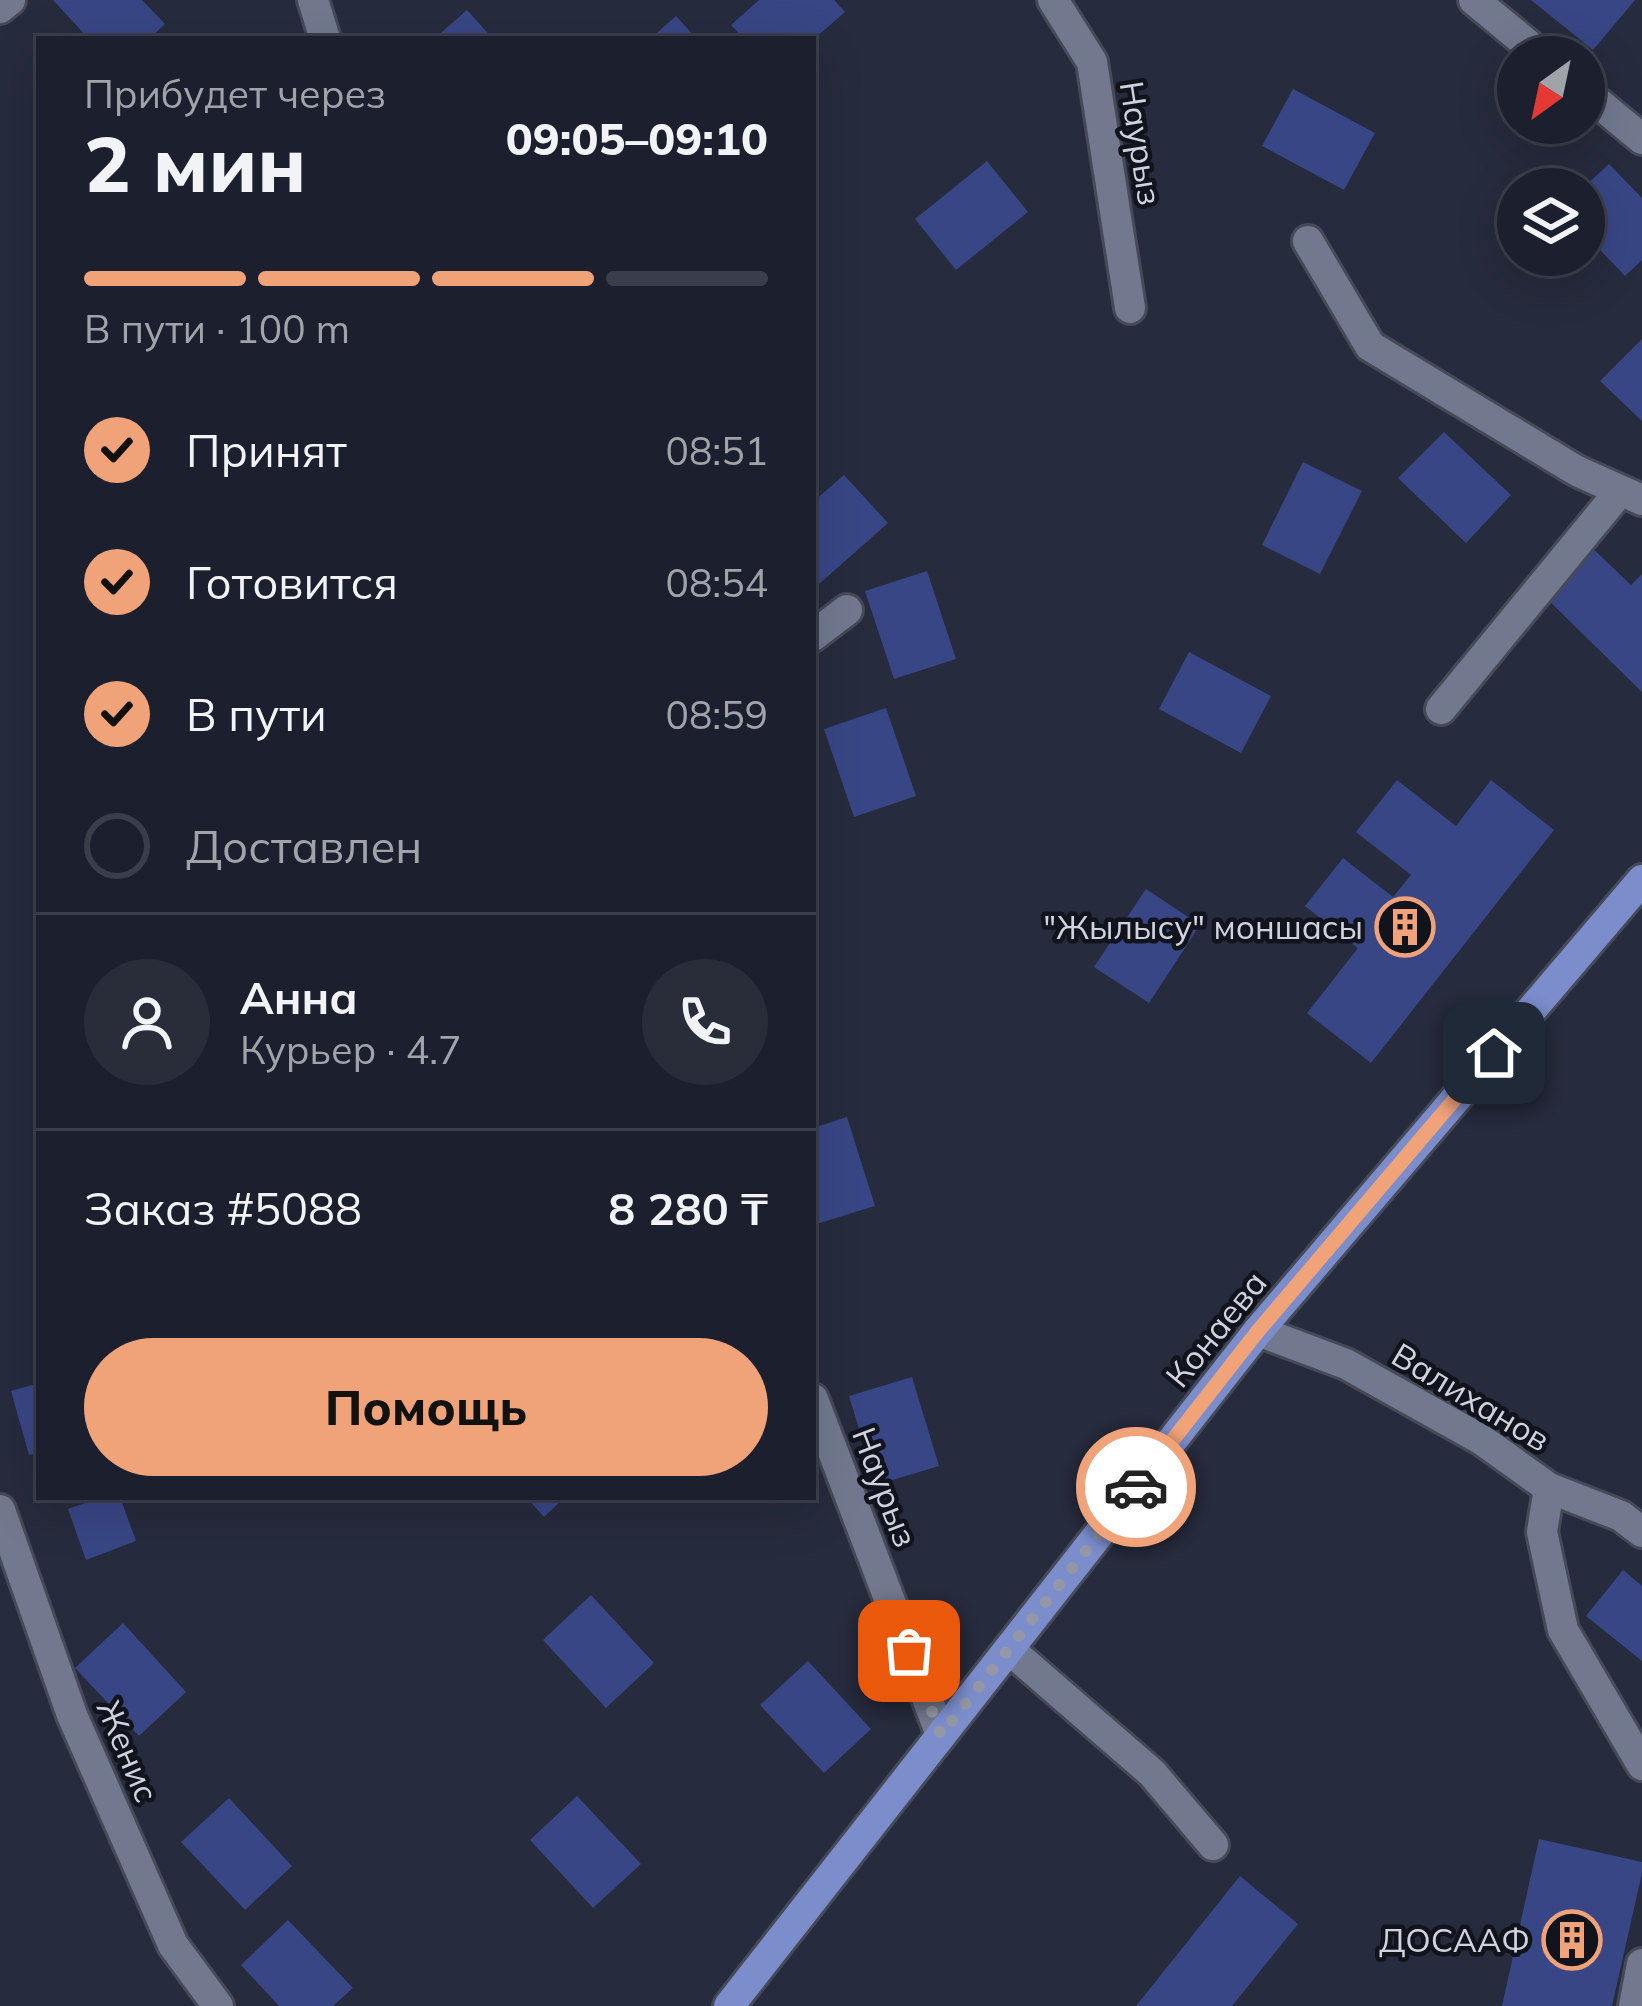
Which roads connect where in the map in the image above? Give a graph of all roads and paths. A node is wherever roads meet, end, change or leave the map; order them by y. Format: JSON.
{"nodes":[{"id":1,"x":10,"y":0,"type":"edge"},
{"id":2,"x":313,"y":0,"type":"edge"},
{"id":3,"x":1053,"y":0,"type":"edge"},
{"id":4,"x":1474,"y":0,"type":"edge"},
{"id":5,"x":0,"y":8,"type":"edge"},
{"id":6,"x":325,"y":36,"type":"edge"},
{"id":7,"x":1518,"y":36,"type":"edge"},
{"id":8,"x":1605,"y":108,"type":"edge"},
{"id":9,"x":1642,"y":139,"type":"edge"},
{"id":10,"x":1308,"y":242,"type":"dead end"},
{"id":11,"x":1130,"y":308,"type":"dead end"},
{"id":12,"x":1631,"y":495,"type":"edge"},
{"id":13,"x":847,"y":610,"type":"dead end"},
{"id":14,"x":816,"y":634,"type":"edge"},
{"id":15,"x":1441,"y":710,"type":"dead end"},
{"id":16,"x":1642,"y":880,"type":"edge"},
{"id":17,"x":1258,"y":1331,"type":"junction"},
{"id":18,"x":816,"y":1407,"type":"edge"},
{"id":19,"x":1550,"y":1488,"type":"junction"},
{"id":20,"x":0,"y":1510,"type":"edge"},
{"id":21,"x":1642,"y":1532,"type":"edge"},
{"id":22,"x":1009,"y":1649,"type":"junction"},
{"id":23,"x":941,"y":1735,"type":"junction"},
{"id":24,"x":1642,"y":1765,"type":"edge"},
{"id":25,"x":1214,"y":1845,"type":"dead end"},
{"id":26,"x":1642,"y":1964,"type":"edge"},
{"id":27,"x":218,"y":2006,"type":"edge"},
{"id":28,"x":729,"y":2006,"type":"edge"},
{"id":29,"x":1634,"y":2006,"type":"edge"}],
"edges":[{"from":1,"to":5,"type":"street"},
{"from":2,"to":6,"type":"street"},
{"from":3,"to":11,"type":"street","name":"Наурыз"},
{"from":4,"to":7,"type":"street"},
{"from":8,"to":9,"type":"street"},
{"from":10,"to":12,"type":"street"},
{"from":12,"to":15,"type":"street"},
{"from":13,"to":14,"type":"street"},
{"from":16,"to":17,"type":"main road","name":"Конаева"},
{"from":17,"to":19,"type":"street","name":"Валиханов"},
{"from":17,"to":22,"type":"main road","name":"Конаева"},
{"from":18,"to":23,"type":"street","name":"Наурыз"},
{"from":19,"to":21,"type":"street","name":"Валиханов"},
{"from":19,"to":24,"type":"street"},
{"from":20,"to":27,"type":"street","name":"Женис"},
{"from":22,"to":23,"type":"main road","name":"Конаева"},
{"from":22,"to":25,"type":"street"},
{"from":23,"to":28,"type":"main road","name":"Конаева"},
{"from":26,"to":29,"type":"street"}]}
